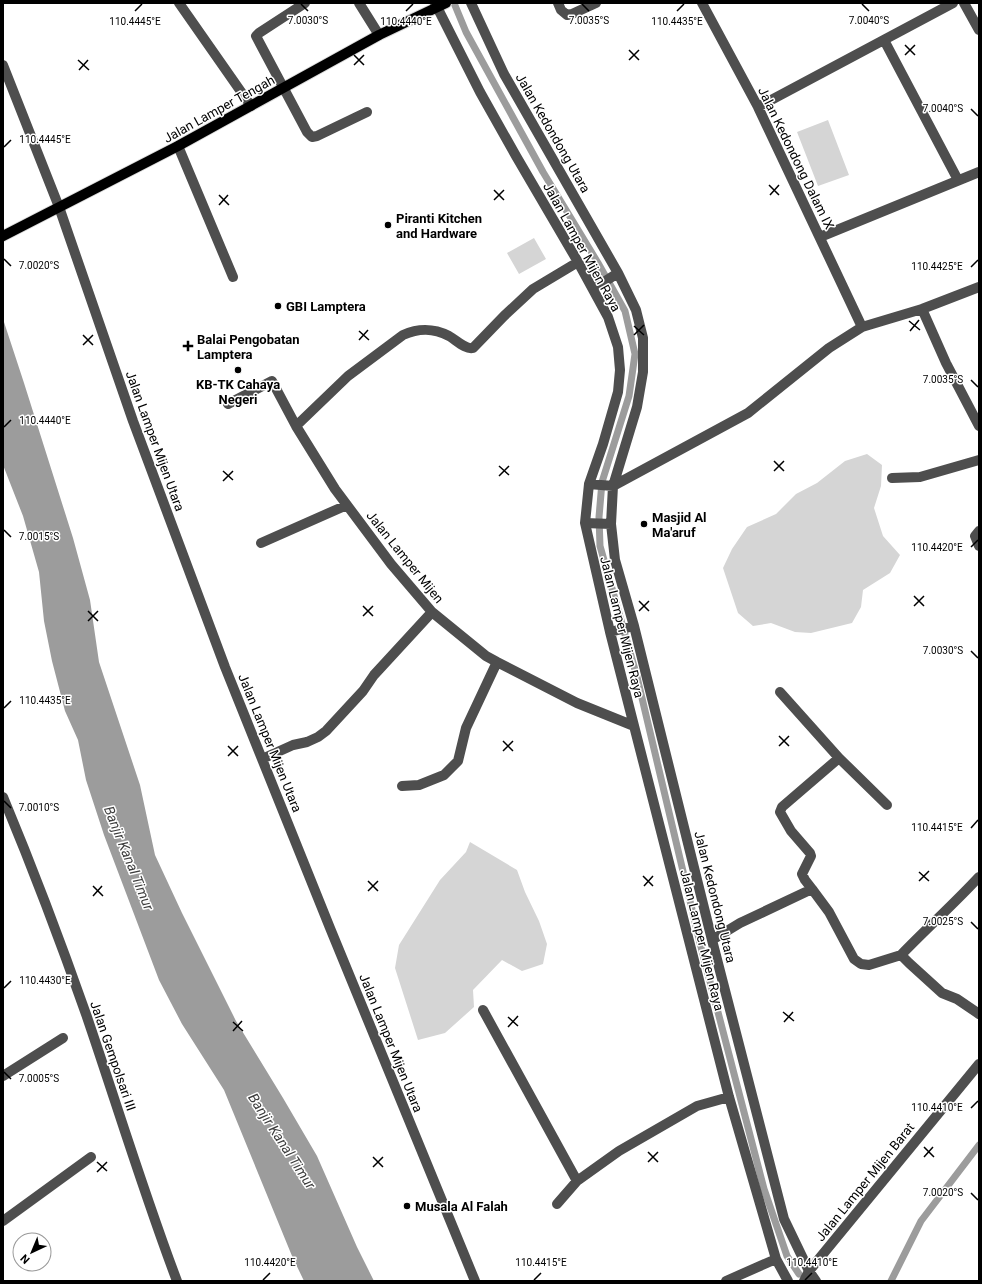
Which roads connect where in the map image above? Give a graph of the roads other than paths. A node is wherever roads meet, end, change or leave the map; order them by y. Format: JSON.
{"nodes":[{"id":1,"x":179,"y":3,"type":"edge"},
{"id":2,"x":305,"y":3,"type":"edge"},
{"id":3,"x":359,"y":3,"type":"edge"},
{"id":4,"x":471,"y":3,"type":"edge"},
{"id":5,"x":558,"y":3,"type":"edge"},
{"id":6,"x":596,"y":3,"type":"edge"},
{"id":7,"x":702,"y":3,"type":"edge"},
{"id":8,"x":953,"y":3,"type":"edge"},
{"id":9,"x":964,"y":3,"type":"edge"},
{"id":10,"x":441,"y":4,"type":"edge"},
{"id":11,"x":979,"y":30,"type":"edge"},
{"id":12,"x":379,"y":35,"type":"junction"},
{"id":13,"x":884,"y":40,"type":"junction"},
{"id":14,"x":3,"y":65,"type":"edge"},
{"id":15,"x":284,"y":88,"type":"junction"},
{"id":16,"x":251,"y":106,"type":"junction"},
{"id":17,"x":758,"y":107,"type":"junction"},
{"id":18,"x":367,"y":112,"type":"dead end"},
{"id":19,"x":178,"y":146,"type":"junction"},
{"id":20,"x":979,"y":172,"type":"edge"},
{"id":21,"x":958,"y":180,"type":"junction"},
{"id":22,"x":60,"y":207,"type":"junction"},
{"id":23,"x":3,"y":236,"type":"edge"},
{"id":24,"x":820,"y":237,"type":"junction"},
{"id":25,"x":578,"y":262,"type":"junction"},
{"id":26,"x":615,"y":275,"type":"junction"},
{"id":27,"x":233,"y":277,"type":"dead end"},
{"id":28,"x":596,"y":286,"type":"junction"},
{"id":29,"x":979,"y":287,"type":"edge"},
{"id":30,"x":922,"y":309,"type":"junction"},
{"id":31,"x":862,"y":327,"type":"junction"},
{"id":32,"x":228,"y":404,"type":"dead end"},
{"id":33,"x":296,"y":426,"type":"junction"},
{"id":34,"x":979,"y":426,"type":"edge"},
{"id":35,"x":979,"y":460,"type":"edge"},
{"id":36,"x":892,"y":478,"type":"dead end"},
{"id":37,"x":593,"y":484,"type":"junction"},
{"id":38,"x":610,"y":486,"type":"junction"},
{"id":39,"x":347,"y":505,"type":"junction"},
{"id":40,"x":589,"y":524,"type":"junction"},
{"id":41,"x":608,"y":524,"type":"junction"},
{"id":42,"x":979,"y":531,"type":"edge"},
{"id":43,"x":261,"y":543,"type":"dead end"},
{"id":44,"x":979,"y":546,"type":"edge"},
{"id":45,"x":432,"y":612,"type":"junction"},
{"id":46,"x":622,"y":629,"type":"junction"},
{"id":47,"x":497,"y":662,"type":"junction"},
{"id":48,"x":780,"y":692,"type":"dead end"},
{"id":49,"x":634,"y":726,"type":"junction"},
{"id":50,"x":839,"y":758,"type":"junction"},
{"id":51,"x":262,"y":759,"type":"junction"},
{"id":52,"x":402,"y":786,"type":"dead end"},
{"id":53,"x":3,"y":797,"type":"edge"},
{"id":54,"x":887,"y":805,"type":"dead end"},
{"id":55,"x":979,"y":877,"type":"edge"},
{"id":56,"x":812,"y":889,"type":"junction"},
{"id":57,"x":712,"y":940,"type":"junction"},
{"id":58,"x":902,"y":955,"type":"junction"},
{"id":59,"x":483,"y":1010,"type":"dead end"},
{"id":60,"x":979,"y":1014,"type":"edge"},
{"id":61,"x":63,"y":1038,"type":"dead end"},
{"id":62,"x":979,"y":1064,"type":"edge"},
{"id":63,"x":3,"y":1076,"type":"edge"},
{"id":64,"x":729,"y":1097,"type":"junction"},
{"id":65,"x":91,"y":1157,"type":"dead end"},
{"id":66,"x":577,"y":1181,"type":"junction"},
{"id":67,"x":557,"y":1204,"type":"dead end"},
{"id":68,"x":3,"y":1221,"type":"edge"},
{"id":69,"x":776,"y":1259,"type":"junction"},
{"id":70,"x":809,"y":1271,"type":"junction"},
{"id":71,"x":176,"y":1281,"type":"edge"},
{"id":72,"x":475,"y":1281,"type":"edge"},
{"id":73,"x":726,"y":1281,"type":"edge"},
{"id":74,"x":788,"y":1281,"type":"edge"},
{"id":75,"x":804,"y":1281,"type":"edge"},
{"id":76,"x":816,"y":1281,"type":"edge"}],
"edges":[{"from":1,"to":16,"type":"street"},
{"from":2,"to":15,"type":"street"},
{"from":3,"to":12,"type":"street"},
{"from":4,"to":26,"type":"street","name":"Jalan Kedondong Utara"},
{"from":5,"to":6,"type":"street"},
{"from":7,"to":17,"type":"street","name":"Jalan Kedondong Dalam IX"},
{"from":8,"to":13,"type":"street"},
{"from":9,"to":11,"type":"street"},
{"from":10,"to":12,"type":"main road","name":"Jalan Lamper Tengah"},
{"from":10,"to":25,"type":"street","name":"Jalan Lamper Mijen Raya"},
{"from":12,"to":15,"type":"main road","name":"Jalan Lamper Tengah"},
{"from":13,"to":17,"type":"street"},
{"from":13,"to":21,"type":"street"},
{"from":14,"to":22,"type":"street","name":"Jalan Lamper Mijen Utara"},
{"from":15,"to":16,"type":"main road","name":"Jalan Lamper Tengah"},
{"from":15,"to":18,"type":"street"},
{"from":16,"to":19,"type":"main road","name":"Jalan Lamper Tengah"},
{"from":17,"to":24,"type":"street","name":"Jalan Kedondong Dalam IX"},
{"from":19,"to":22,"type":"main road","name":"Jalan Lamper Tengah"},
{"from":19,"to":27,"type":"street"},
{"from":20,"to":21,"type":"street"},
{"from":21,"to":24,"type":"street"},
{"from":22,"to":23,"type":"main road","name":"Jalan Lamper Tengah"},
{"from":22,"to":51,"type":"street","name":"Jalan Lamper Mijen Utara"},
{"from":24,"to":31,"type":"street","name":"Jalan Kedondong Dalam IX"},
{"from":25,"to":28,"type":"street","name":"Jalan Lamper Mijen Raya"},
{"from":25,"to":33,"type":"street"},
{"from":26,"to":28,"type":"street"},
{"from":26,"to":38,"type":"street","name":"Jalan Kedondong Utara"},
{"from":28,"to":37,"type":"street","name":"Jalan Lamper Mijen Raya"},
{"from":29,"to":30,"type":"street"},
{"from":30,"to":31,"type":"street"},
{"from":30,"to":34,"type":"street"},
{"from":31,"to":38,"type":"street"},
{"from":32,"to":33,"type":"street","name":"Jalan Lamper Mijen"},
{"from":33,"to":39,"type":"street","name":"Jalan Lamper Mijen"},
{"from":35,"to":36,"type":"street"},
{"from":37,"to":38,"type":"street"},
{"from":37,"to":40,"type":"street","name":"Jalan Lamper Mijen Raya"},
{"from":38,"to":41,"type":"street","name":"Jalan Kedondong Utara"},
{"from":39,"to":43,"type":"street"},
{"from":39,"to":45,"type":"street","name":"Jalan Lamper Mijen"},
{"from":40,"to":41,"type":"street"},
{"from":40,"to":46,"type":"street","name":"Jalan Lamper Mijen Raya"},
{"from":41,"to":46,"type":"street","name":"Jalan Kedondong Utara"},
{"from":42,"to":44,"type":"street"},
{"from":45,"to":47,"type":"street","name":"Jalan Lamper Mijen"},
{"from":45,"to":51,"type":"street"},
{"from":46,"to":49,"type":"street","name":"Jalan Lamper Mijen Raya"},
{"from":46,"to":57,"type":"street","name":"Jalan Kedondong Utara"},
{"from":47,"to":49,"type":"street","name":"Jalan Lamper Mijen"},
{"from":47,"to":52,"type":"street"},
{"from":48,"to":50,"type":"street"},
{"from":49,"to":64,"type":"street","name":"Jalan Lamper Mijen Raya"},
{"from":50,"to":54,"type":"street"},
{"from":50,"to":56,"type":"street"},
{"from":51,"to":72,"type":"street","name":"Jalan Lamper Mijen Utara"},
{"from":53,"to":71,"type":"street","name":"Jalan Gempolsari III"},
{"from":55,"to":58,"type":"street"},
{"from":56,"to":57,"type":"street"},
{"from":56,"to":58,"type":"street"},
{"from":57,"to":70,"type":"street","name":"Jalan Kedondong Utara"},
{"from":58,"to":60,"type":"street"},
{"from":59,"to":66,"type":"street"},
{"from":61,"to":63,"type":"street"},
{"from":62,"to":70,"type":"street","name":"Jalan Lamper Mijen Barat"},
{"from":64,"to":66,"type":"street"},
{"from":64,"to":69,"type":"street","name":"Jalan Lamper Mijen Raya"},
{"from":65,"to":68,"type":"street"},
{"from":66,"to":67,"type":"street"},
{"from":69,"to":73,"type":"street"},
{"from":69,"to":74,"type":"street","name":"Jalan Lamper Mijen Raya"},
{"from":70,"to":75,"type":"street","name":"Jalan Lamper Mijen Barat"},
{"from":70,"to":76,"type":"street"}]}
